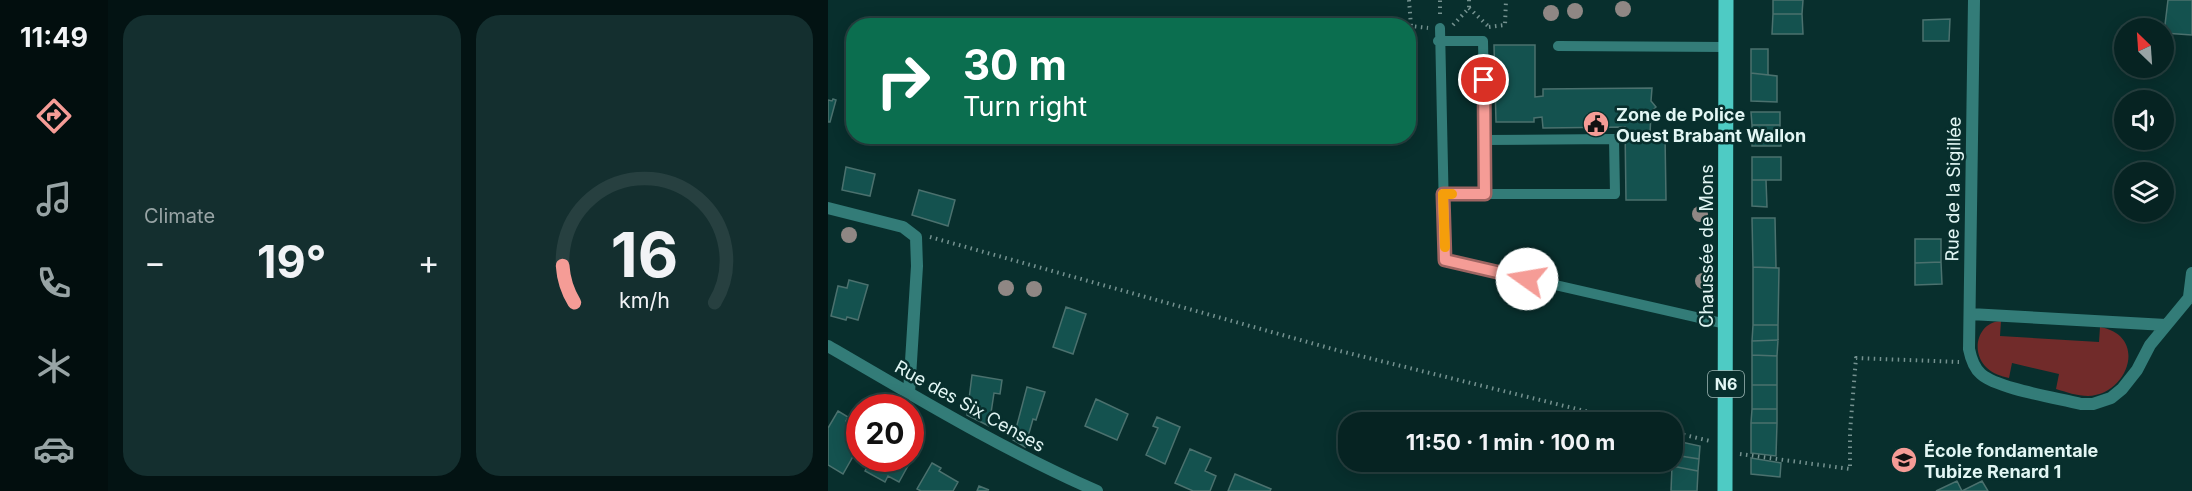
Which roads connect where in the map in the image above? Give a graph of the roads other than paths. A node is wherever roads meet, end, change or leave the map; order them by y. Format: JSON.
{"nodes":[{"id":1,"x":1726,"y":0,"type":"edge"},
{"id":2,"x":1974,"y":0,"type":"edge"},
{"id":3,"x":1445,"y":28,"type":"road end"},
{"id":4,"x":1438,"y":41,"type":"junction"},
{"id":5,"x":1558,"y":46,"type":"dead end"},
{"id":6,"x":1725,"y":47,"type":"junction"},
{"id":7,"x":1485,"y":140,"type":"junction"},
{"id":8,"x":1443,"y":194,"type":"junction"},
{"id":9,"x":1485,"y":194,"type":"junction"},
{"id":10,"x":828,"y":208,"type":"edge"},
{"id":11,"x":2192,"y":273,"type":"edge"},
{"id":12,"x":2190,"y":296,"type":"edge"},
{"id":13,"x":1970,"y":314,"type":"junction"},
{"id":14,"x":1726,"y":324,"type":"junction"},
{"id":15,"x":2166,"y":325,"type":"junction"},
{"id":16,"x":828,"y":346,"type":"edge"},
{"id":17,"x":909,"y":393,"type":"junction"},
{"id":18,"x":1097,"y":491,"type":"edge"},
{"id":19,"x":1725,"y":491,"type":"edge"}],
"edges":[{"from":1,"to":6,"type":"main road","name":"Chaussée de Mons","number":"N6"},
{"from":2,"to":13,"type":"street","name":"Rue de la Sigillée"},
{"from":3,"to":4,"type":"lane"},
{"from":4,"to":7,"type":"lane"},
{"from":4,"to":8,"type":"lane"},
{"from":5,"to":6,"type":"lane"},
{"from":6,"to":14,"type":"main road","name":"Chaussée de Mons","number":"N6"},
{"from":7,"to":9,"type":"lane"},
{"from":7,"to":9,"type":"lane"},
{"from":8,"to":9,"type":"lane"},
{"from":8,"to":14,"type":"lane"},
{"from":10,"to":17,"type":"street"},
{"from":11,"to":12,"type":"street"},
{"from":12,"to":15,"type":"street"},
{"from":13,"to":15,"type":"street"},
{"from":13,"to":15,"type":"street","name":"Rue de la Sigillée"},
{"from":14,"to":19,"type":"main road","name":"Chaussée de Mons","number":"N6"},
{"from":16,"to":17,"type":"street","name":"Rue des Six Censes"},
{"from":17,"to":18,"type":"street","name":"Rue des Six Censes"}]}
